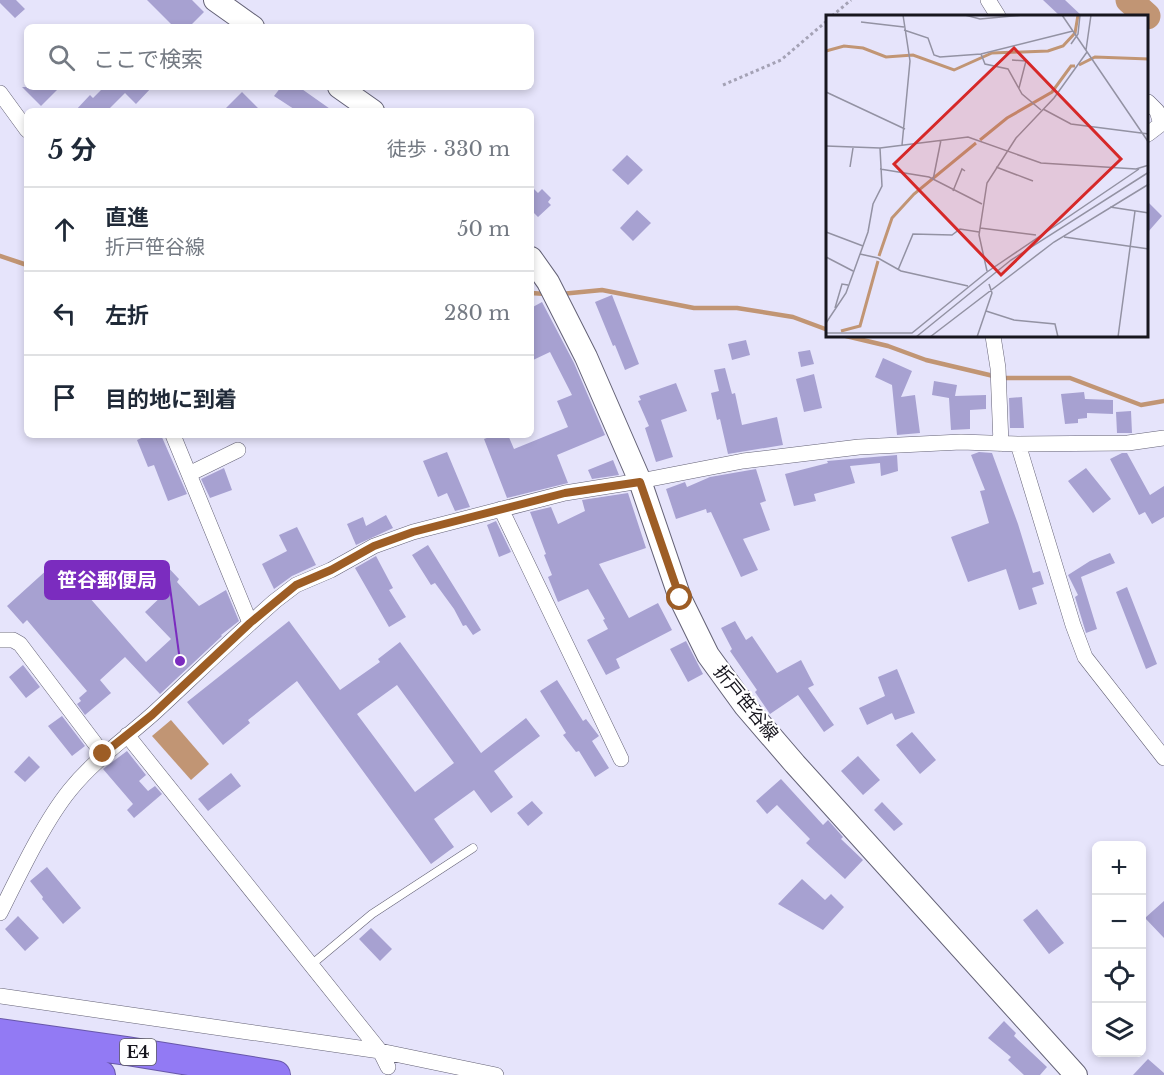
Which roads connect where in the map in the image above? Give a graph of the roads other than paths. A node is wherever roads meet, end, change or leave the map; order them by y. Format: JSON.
{"nodes":[{"id":1,"x":215,"y":0,"type":"edge"},
{"id":2,"x":988,"y":0,"type":"edge"},
{"id":3,"x":998,"y":15,"type":"edge"},
{"id":4,"x":250,"y":24,"type":"edge"},
{"id":5,"x":342,"y":90,"type":"edge"},
{"id":6,"x":0,"y":93,"type":"edge"},
{"id":7,"x":1149,"y":103,"type":"edge"},
{"id":8,"x":363,"y":108,"type":"edge"},
{"id":9,"x":24,"y":126,"type":"edge"},
{"id":10,"x":1149,"y":133,"type":"edge"},
{"id":11,"x":534,"y":262,"type":"edge"},
{"id":12,"x":993,"y":338,"type":"edge"},
{"id":13,"x":174,"y":438,"type":"edge"},
{"id":14,"x":1164,"y":438,"type":"edge"},
{"id":15,"x":1001,"y":444,"type":"junction"},
{"id":16,"x":1018,"y":444,"type":"junction"},
{"id":17,"x":238,"y":450,"type":"dead end"},
{"id":18,"x":189,"y":474,"type":"junction"},
{"id":19,"x":640,"y":482,"type":"junction"},
{"id":20,"x":501,"y":509,"type":"junction"},
{"id":21,"x":250,"y":623,"type":"junction"},
{"id":22,"x":0,"y":640,"type":"edge"},
{"id":23,"x":127,"y":735,"type":"junction"},
{"id":24,"x":103,"y":754,"type":"junction"},
{"id":25,"x":1164,"y":758,"type":"edge"},
{"id":26,"x":621,"y":759,"type":"dead end"},
{"id":27,"x":473,"y":848,"type":"dead end"},
{"id":28,"x":0,"y":913,"type":"edge"},
{"id":29,"x":311,"y":965,"type":"junction"},
{"id":30,"x":0,"y":996,"type":"edge"},
{"id":31,"x":0,"y":1033,"type":"edge"},
{"id":32,"x":380,"y":1051,"type":"junction"},
{"id":33,"x":0,"y":1061,"type":"edge"},
{"id":34,"x":388,"y":1067,"type":"dead end"},
{"id":35,"x":101,"y":1075,"type":"edge"},
{"id":36,"x":276,"y":1075,"type":"edge"},
{"id":37,"x":496,"y":1075,"type":"edge"},
{"id":38,"x":1076,"y":1075,"type":"edge"}],
"edges":[{"from":1,"to":4,"type":"main road"},
{"from":2,"to":3,"type":"street"},
{"from":5,"to":8,"type":"main road"},
{"from":6,"to":9,"type":"street"},
{"from":7,"to":10,"type":"street"},
{"from":11,"to":19,"type":"main road","name":"折戸笹谷線"},
{"from":12,"to":15,"type":"street"},
{"from":13,"to":18,"type":"street"},
{"from":14,"to":16,"type":"street"},
{"from":15,"to":16,"type":"street"},
{"from":15,"to":19,"type":"street"},
{"from":16,"to":25,"type":"street"},
{"from":17,"to":18,"type":"street"},
{"from":18,"to":21,"type":"street"},
{"from":19,"to":20,"type":"street"},
{"from":19,"to":38,"type":"main road","name":"折戸笹谷線"},
{"from":20,"to":21,"type":"street"},
{"from":20,"to":26,"type":"street"},
{"from":21,"to":23,"type":"street"},
{"from":22,"to":24,"type":"street"},
{"from":23,"to":24,"type":"street"},
{"from":23,"to":29,"type":"street"},
{"from":24,"to":28,"type":"street"},
{"from":27,"to":29,"type":"lane"},
{"from":29,"to":32,"type":"street"},
{"from":30,"to":32,"type":"street"},
{"from":31,"to":36,"type":"highway","number":"E4"},
{"from":32,"to":34,"type":"street"},
{"from":32,"to":37,"type":"street"},
{"from":33,"to":35,"type":"highway","number":"E4"}]}
